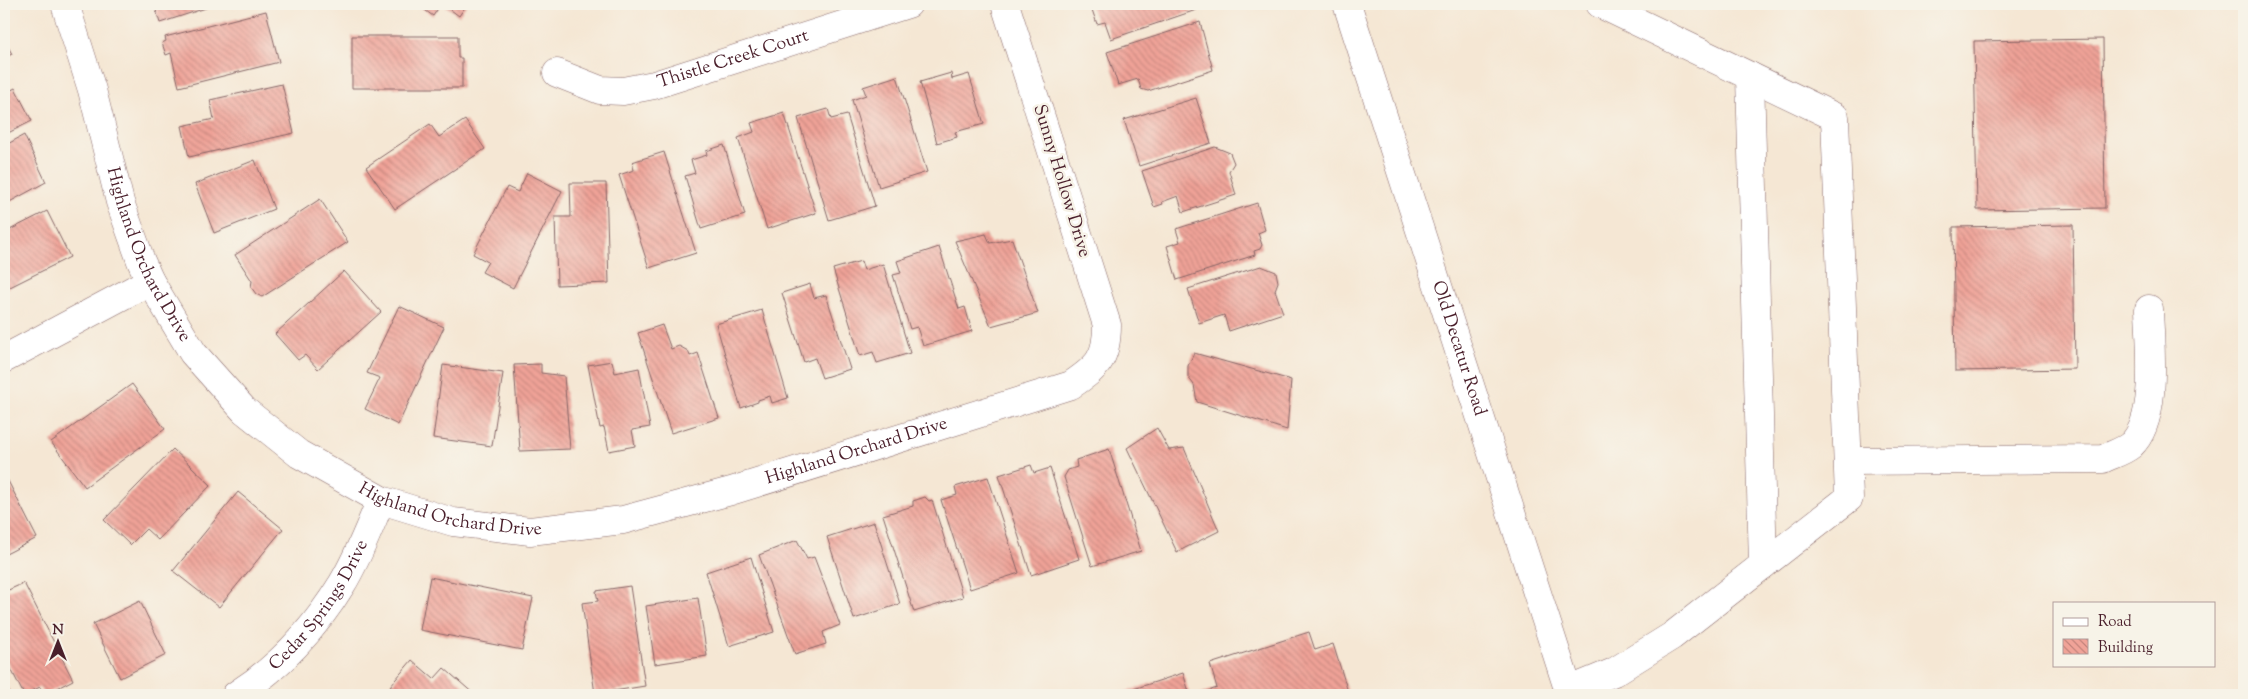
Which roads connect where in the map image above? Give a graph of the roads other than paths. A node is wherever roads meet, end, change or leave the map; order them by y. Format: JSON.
{"nodes":[{"id":1,"x":65,"y":4,"type":"edge"},
{"id":2,"x":908,"y":4,"type":"edge"},
{"id":3,"x":1005,"y":4,"type":"edge"},
{"id":4,"x":1347,"y":4,"type":"edge"},
{"id":5,"x":1600,"y":4,"type":"edge"},
{"id":6,"x":557,"y":73,"type":"dead end"},
{"id":7,"x":1750,"y":76,"type":"junction"},
{"id":8,"x":150,"y":281,"type":"junction"},
{"id":9,"x":2148,"y":309,"type":"dead end"},
{"id":10,"x":4,"y":359,"type":"edge"},
{"id":11,"x":1102,"y":359,"type":"joint"},
{"id":12,"x":1848,"y":461,"type":"junction"},
{"id":13,"x":382,"y":500,"type":"junction"},
{"id":14,"x":1763,"y":565,"type":"junction"},
{"id":15,"x":1569,"y":693,"type":"edge"},
{"id":16,"x":236,"y":695,"type":"edge"}],
"edges":[{"from":1,"to":8,"type":"street","name":"Highland Orchard Drive"},
{"from":2,"to":6,"type":"street","name":"Thistle Creek Court"},
{"from":3,"to":11,"type":"street","name":"Sunny Hollow Drive"},
{"from":4,"to":15,"type":"street","name":"Old Decatur Road"},
{"from":5,"to":7,"type":"street"},
{"from":7,"to":12,"type":"street"},
{"from":7,"to":14,"type":"street"},
{"from":8,"to":10,"type":"street"},
{"from":8,"to":13,"type":"street","name":"Highland Orchard Drive"},
{"from":9,"to":12,"type":"street"},
{"from":11,"to":13,"type":"street","name":"Highland Orchard Drive"},
{"from":12,"to":14,"type":"street"},
{"from":13,"to":16,"type":"street","name":"Cedar Springs Drive"},
{"from":14,"to":15,"type":"street"}]}
